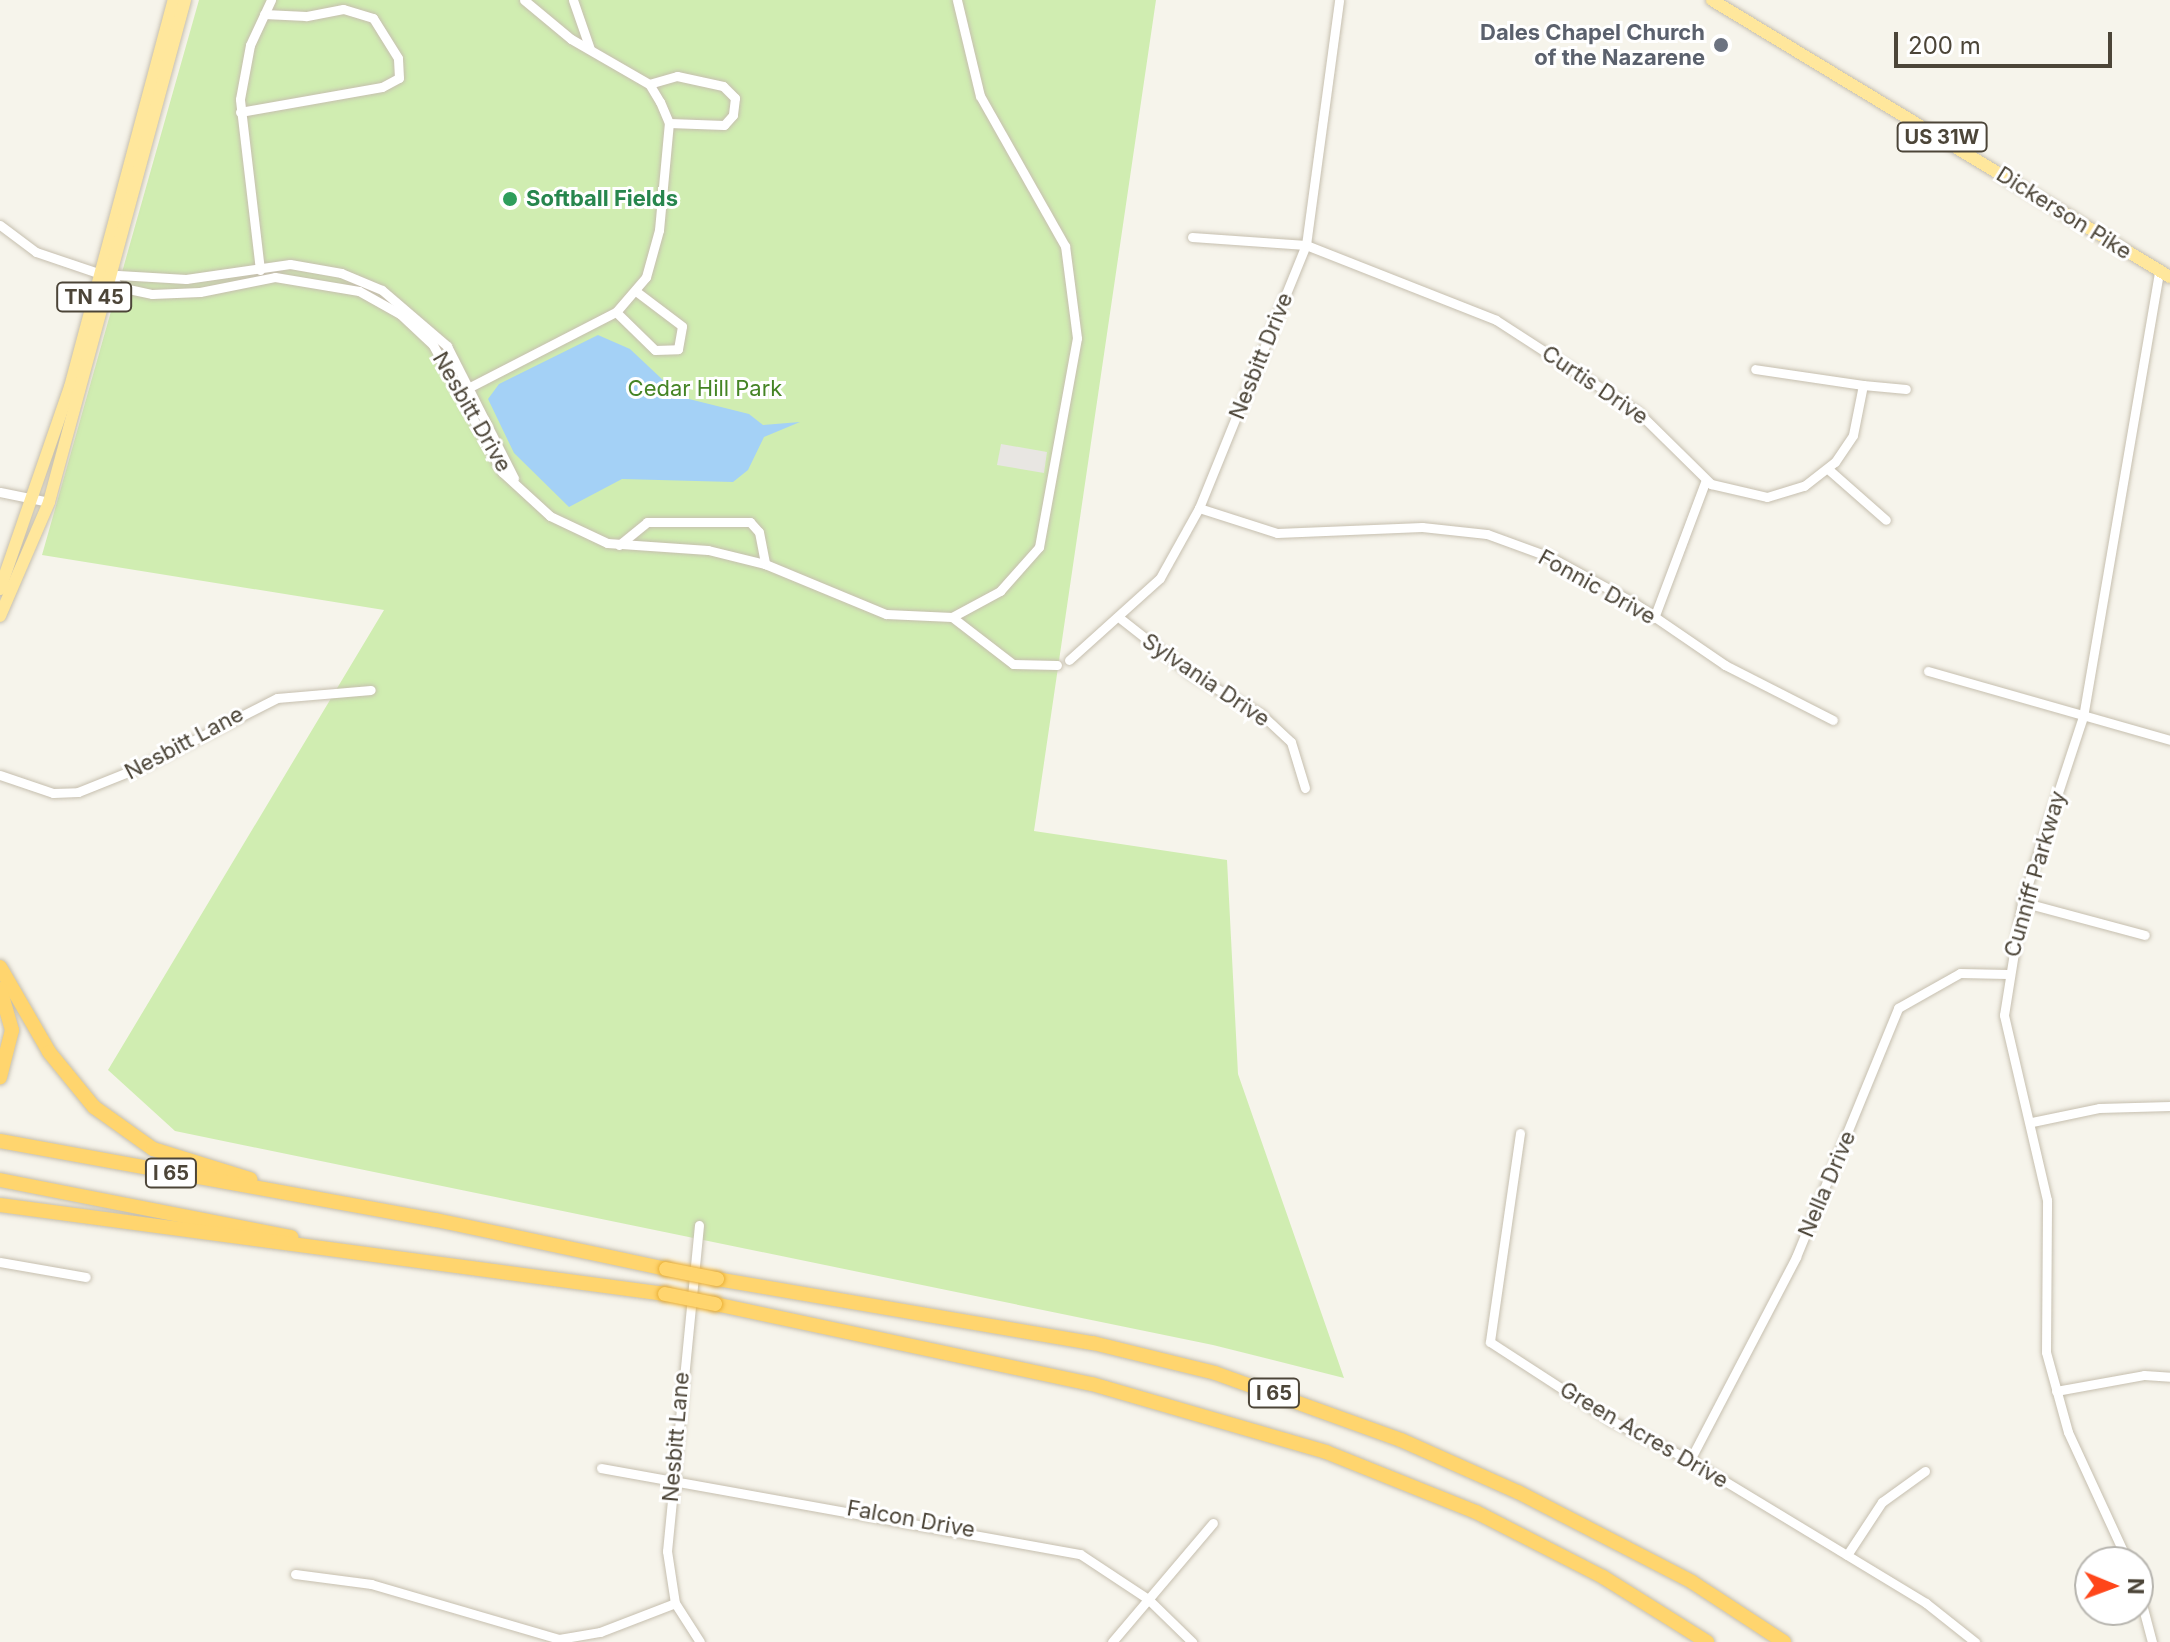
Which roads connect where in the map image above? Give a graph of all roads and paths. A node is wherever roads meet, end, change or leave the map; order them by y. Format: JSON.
{"nodes":[{"id":1,"x":174,"y":0,"type":"edge"},
{"id":2,"x":185,"y":0,"type":"edge"},
{"id":3,"x":271,"y":0,"type":"edge"},
{"id":4,"x":524,"y":0,"type":"edge"},
{"id":5,"x":957,"y":0,"type":"edge"},
{"id":6,"x":1339,"y":0,"type":"edge"},
{"id":7,"x":1712,"y":0,"type":"edge"},
{"id":8,"x":574,"y":4,"type":"edge"},
{"id":9,"x":264,"y":14,"type":"junction"},
{"id":10,"x":591,"y":50,"type":"junction"},
{"id":11,"x":649,"y":84,"type":"junction"},
{"id":12,"x":240,"y":112,"type":"junction"},
{"id":13,"x":669,"y":123,"type":"junction"},
{"id":14,"x":0,"y":225,"type":"edge"},
{"id":15,"x":1192,"y":237,"type":"dead end"},
{"id":16,"x":1306,"y":245,"type":"junction"},
{"id":17,"x":259,"y":265,"type":"junction"},
{"id":18,"x":105,"y":274,"type":"junction"},
{"id":19,"x":2164,"y":274,"type":"edge"},
{"id":20,"x":261,"y":278,"type":"junction"},
{"id":21,"x":637,"y":292,"type":"junction"},
{"id":22,"x":616,"y":312,"type":"junction"},
{"id":23,"x":1755,"y":369,"type":"dead end"},
{"id":24,"x":1863,"y":385,"type":"junction"},
{"id":25,"x":472,"y":386,"type":"junction"},
{"id":26,"x":1906,"y":389,"type":"dead end"},
{"id":27,"x":462,"y":391,"type":"junction"},
{"id":28,"x":1828,"y":469,"type":"junction"},
{"id":29,"x":1706,"y":480,"type":"junction"},
{"id":30,"x":1,"y":488,"type":"edge"},
{"id":31,"x":43,"y":500,"type":"junction"},
{"id":32,"x":540,"y":508,"type":"junction"},
{"id":33,"x":1199,"y":508,"type":"junction"},
{"id":34,"x":1886,"y":520,"type":"dead end"},
{"id":35,"x":619,"y":545,"type":"junction"},
{"id":36,"x":765,"y":564,"type":"junction"},
{"id":37,"x":0,"y":589,"type":"edge"},
{"id":38,"x":0,"y":616,"type":"edge"},
{"id":39,"x":952,"y":617,"type":"junction"},
{"id":40,"x":1654,"y":618,"type":"junction"},
{"id":41,"x":1121,"y":619,"type":"junction"},
{"id":42,"x":1069,"y":660,"type":"dead end"},
{"id":43,"x":1057,"y":665,"type":"dead end"},
{"id":44,"x":1928,"y":671,"type":"dead end"},
{"id":45,"x":371,"y":690,"type":"dead end"},
{"id":46,"x":2083,"y":717,"type":"junction"},
{"id":47,"x":1833,"y":720,"type":"dead end"},
{"id":48,"x":2170,"y":740,"type":"edge"},
{"id":49,"x":0,"y":775,"type":"edge"},
{"id":50,"x":1305,"y":788,"type":"dead end"},
{"id":51,"x":2022,"y":902,"type":"junction"},
{"id":52,"x":2145,"y":935,"type":"dead end"},
{"id":53,"x":0,"y":967,"type":"edge"},
{"id":54,"x":2007,"y":974,"type":"junction"},
{"id":55,"x":0,"y":989,"type":"edge"},
{"id":56,"x":0,"y":1077,"type":"edge"},
{"id":57,"x":2170,"y":1106,"type":"edge"},
{"id":58,"x":2032,"y":1122,"type":"junction"},
{"id":59,"x":1520,"y":1133,"type":"dead end"},
{"id":60,"x":0,"y":1141,"type":"edge"},
{"id":61,"x":0,"y":1180,"type":"edge"},
{"id":62,"x":343,"y":1204,"type":"junction"},
{"id":63,"x":0,"y":1205,"type":"edge"},
{"id":64,"x":699,"y":1225,"type":"dead end"},
{"id":65,"x":0,"y":1262,"type":"edge"},
{"id":66,"x":433,"y":1263,"type":"junction"},
{"id":67,"x":86,"y":1277,"type":"dead end"},
{"id":68,"x":2170,"y":1377,"type":"edge"},
{"id":69,"x":2056,"y":1391,"type":"junction"},
{"id":70,"x":1690,"y":1460,"type":"junction"},
{"id":71,"x":601,"y":1468,"type":"dead end"},
{"id":72,"x":1925,"y":1471,"type":"dead end"},
{"id":73,"x":673,"y":1482,"type":"junction"},
{"id":74,"x":1213,"y":1523,"type":"dead end"},
{"id":75,"x":2121,"y":1546,"type":"edge"},
{"id":76,"x":1847,"y":1555,"type":"junction"},
{"id":77,"x":295,"y":1574,"type":"dead end"},
{"id":78,"x":1148,"y":1599,"type":"junction"},
{"id":79,"x":675,"y":1603,"type":"junction"},
{"id":80,"x":700,"y":1642,"type":"edge"},
{"id":81,"x":1112,"y":1642,"type":"edge"},
{"id":82,"x":1192,"y":1642,"type":"edge"},
{"id":83,"x":1707,"y":1642,"type":"edge"},
{"id":84,"x":1784,"y":1642,"type":"edge"},
{"id":85,"x":1975,"y":1642,"type":"edge"}],
"edges":[{"from":1,"to":18,"type":"main road","number":"TN 45"},
{"from":2,"to":18,"type":"main road","number":"TN 45"},
{"from":3,"to":9,"type":"street"},
{"from":4,"to":10,"type":"street"},
{"from":5,"to":39,"type":"street"},
{"from":6,"to":16,"type":"street","name":"Nesbitt Drive"},
{"from":7,"to":19,"type":"main road","name":"Dickerson Pike","number":"US 31W"},
{"from":8,"to":10,"type":"street"},
{"from":9,"to":12,"type":"street"},
{"from":9,"to":12,"type":"street"},
{"from":10,"to":11,"type":"street"},
{"from":11,"to":13,"type":"street"},
{"from":11,"to":13,"type":"street"},
{"from":12,"to":17,"type":"street"},
{"from":13,"to":21,"type":"street"},
{"from":14,"to":18,"type":"street"},
{"from":15,"to":16,"type":"street","name":"Curtis Drive"},
{"from":16,"to":29,"type":"street","name":"Curtis Drive"},
{"from":16,"to":33,"type":"street","name":"Nesbitt Drive"},
{"from":17,"to":18,"type":"street","name":"Nesbitt Drive"},
{"from":17,"to":20,"type":"street"},
{"from":17,"to":25,"type":"street","name":"Nesbitt Drive"},
{"from":18,"to":20,"type":"street","name":"Nesbitt Drive"},
{"from":18,"to":31,"type":"main road","number":"TN 45"},
{"from":19,"to":46,"type":"street","name":"Cunniff Parkway"},
{"from":20,"to":27,"type":"street","name":"Nesbitt Drive"},
{"from":21,"to":22,"type":"street"},
{"from":21,"to":22,"type":"street"},
{"from":22,"to":25,"type":"street"},
{"from":23,"to":24,"type":"street"},
{"from":24,"to":26,"type":"street"},
{"from":24,"to":28,"type":"street","name":"Curtis Drive"},
{"from":25,"to":27,"type":"street"},
{"from":25,"to":32,"type":"street","name":"Nesbitt Drive"},
{"from":27,"to":32,"type":"street","name":"Nesbitt Drive"},
{"from":28,"to":29,"type":"street","name":"Curtis Drive"},
{"from":28,"to":34,"type":"street"},
{"from":29,"to":40,"type":"street"},
{"from":30,"to":31,"type":"street"},
{"from":31,"to":37,"type":"main road","number":"TN 45"},
{"from":31,"to":38,"type":"main road","number":"TN 45"},
{"from":32,"to":35,"type":"street","name":"Nesbitt Drive"},
{"from":33,"to":40,"type":"street","name":"Fonnic Drive"},
{"from":33,"to":41,"type":"street","name":"Nesbitt Drive"},
{"from":35,"to":36,"type":"street","name":"Nesbitt Drive"},
{"from":35,"to":36,"type":"street"},
{"from":36,"to":39,"type":"street","name":"Nesbitt Drive"},
{"from":39,"to":43,"type":"street"},
{"from":40,"to":47,"type":"street","name":"Fonnic Drive"},
{"from":41,"to":42,"type":"street","name":"Nesbitt Drive"},
{"from":41,"to":50,"type":"street","name":"Sylvania Drive"},
{"from":44,"to":46,"type":"street"},
{"from":45,"to":49,"type":"street","name":"Nesbitt Lane"},
{"from":46,"to":48,"type":"street"},
{"from":46,"to":51,"type":"street","name":"Cunniff Parkway"},
{"from":51,"to":52,"type":"street"},
{"from":51,"to":54,"type":"street","name":"Cunniff Parkway"},
{"from":53,"to":62,"type":"highway"},
{"from":54,"to":58,"type":"street","name":"Cunniff Parkway"},
{"from":54,"to":70,"type":"street","name":"Nella Drive"},
{"from":55,"to":56,"type":"highway"},
{"from":57,"to":58,"type":"street"},
{"from":58,"to":69,"type":"street","name":"Cunniff Parkway"},
{"from":59,"to":70,"type":"street","name":"Green Acres Drive"},
{"from":60,"to":62,"type":"highway","number":"I 65"},
{"from":61,"to":66,"type":"highway","number":"I 65"},
{"from":62,"to":84,"type":"highway","number":"I 65","bridge":true},
{"from":63,"to":66,"type":"highway"},
{"from":64,"to":73,"type":"street","name":"Nesbitt Lane"},
{"from":65,"to":67,"type":"street"},
{"from":66,"to":83,"type":"highway","number":"I 65","bridge":true},
{"from":68,"to":69,"type":"street"},
{"from":69,"to":75,"type":"street","name":"Cunniff Parkway"},
{"from":70,"to":76,"type":"street","name":"Green Acres Drive"},
{"from":71,"to":73,"type":"street","name":"Falcon Drive"},
{"from":72,"to":76,"type":"street"},
{"from":73,"to":78,"type":"street","name":"Falcon Drive"},
{"from":73,"to":79,"type":"street","name":"Nesbitt Lane"},
{"from":74,"to":78,"type":"street"},
{"from":76,"to":85,"type":"street","name":"Green Acres Drive"},
{"from":77,"to":79,"type":"street"},
{"from":78,"to":81,"type":"street"},
{"from":78,"to":82,"type":"street","name":"Falcon Drive"},
{"from":79,"to":80,"type":"street","name":"Nesbitt Lane"}]}
